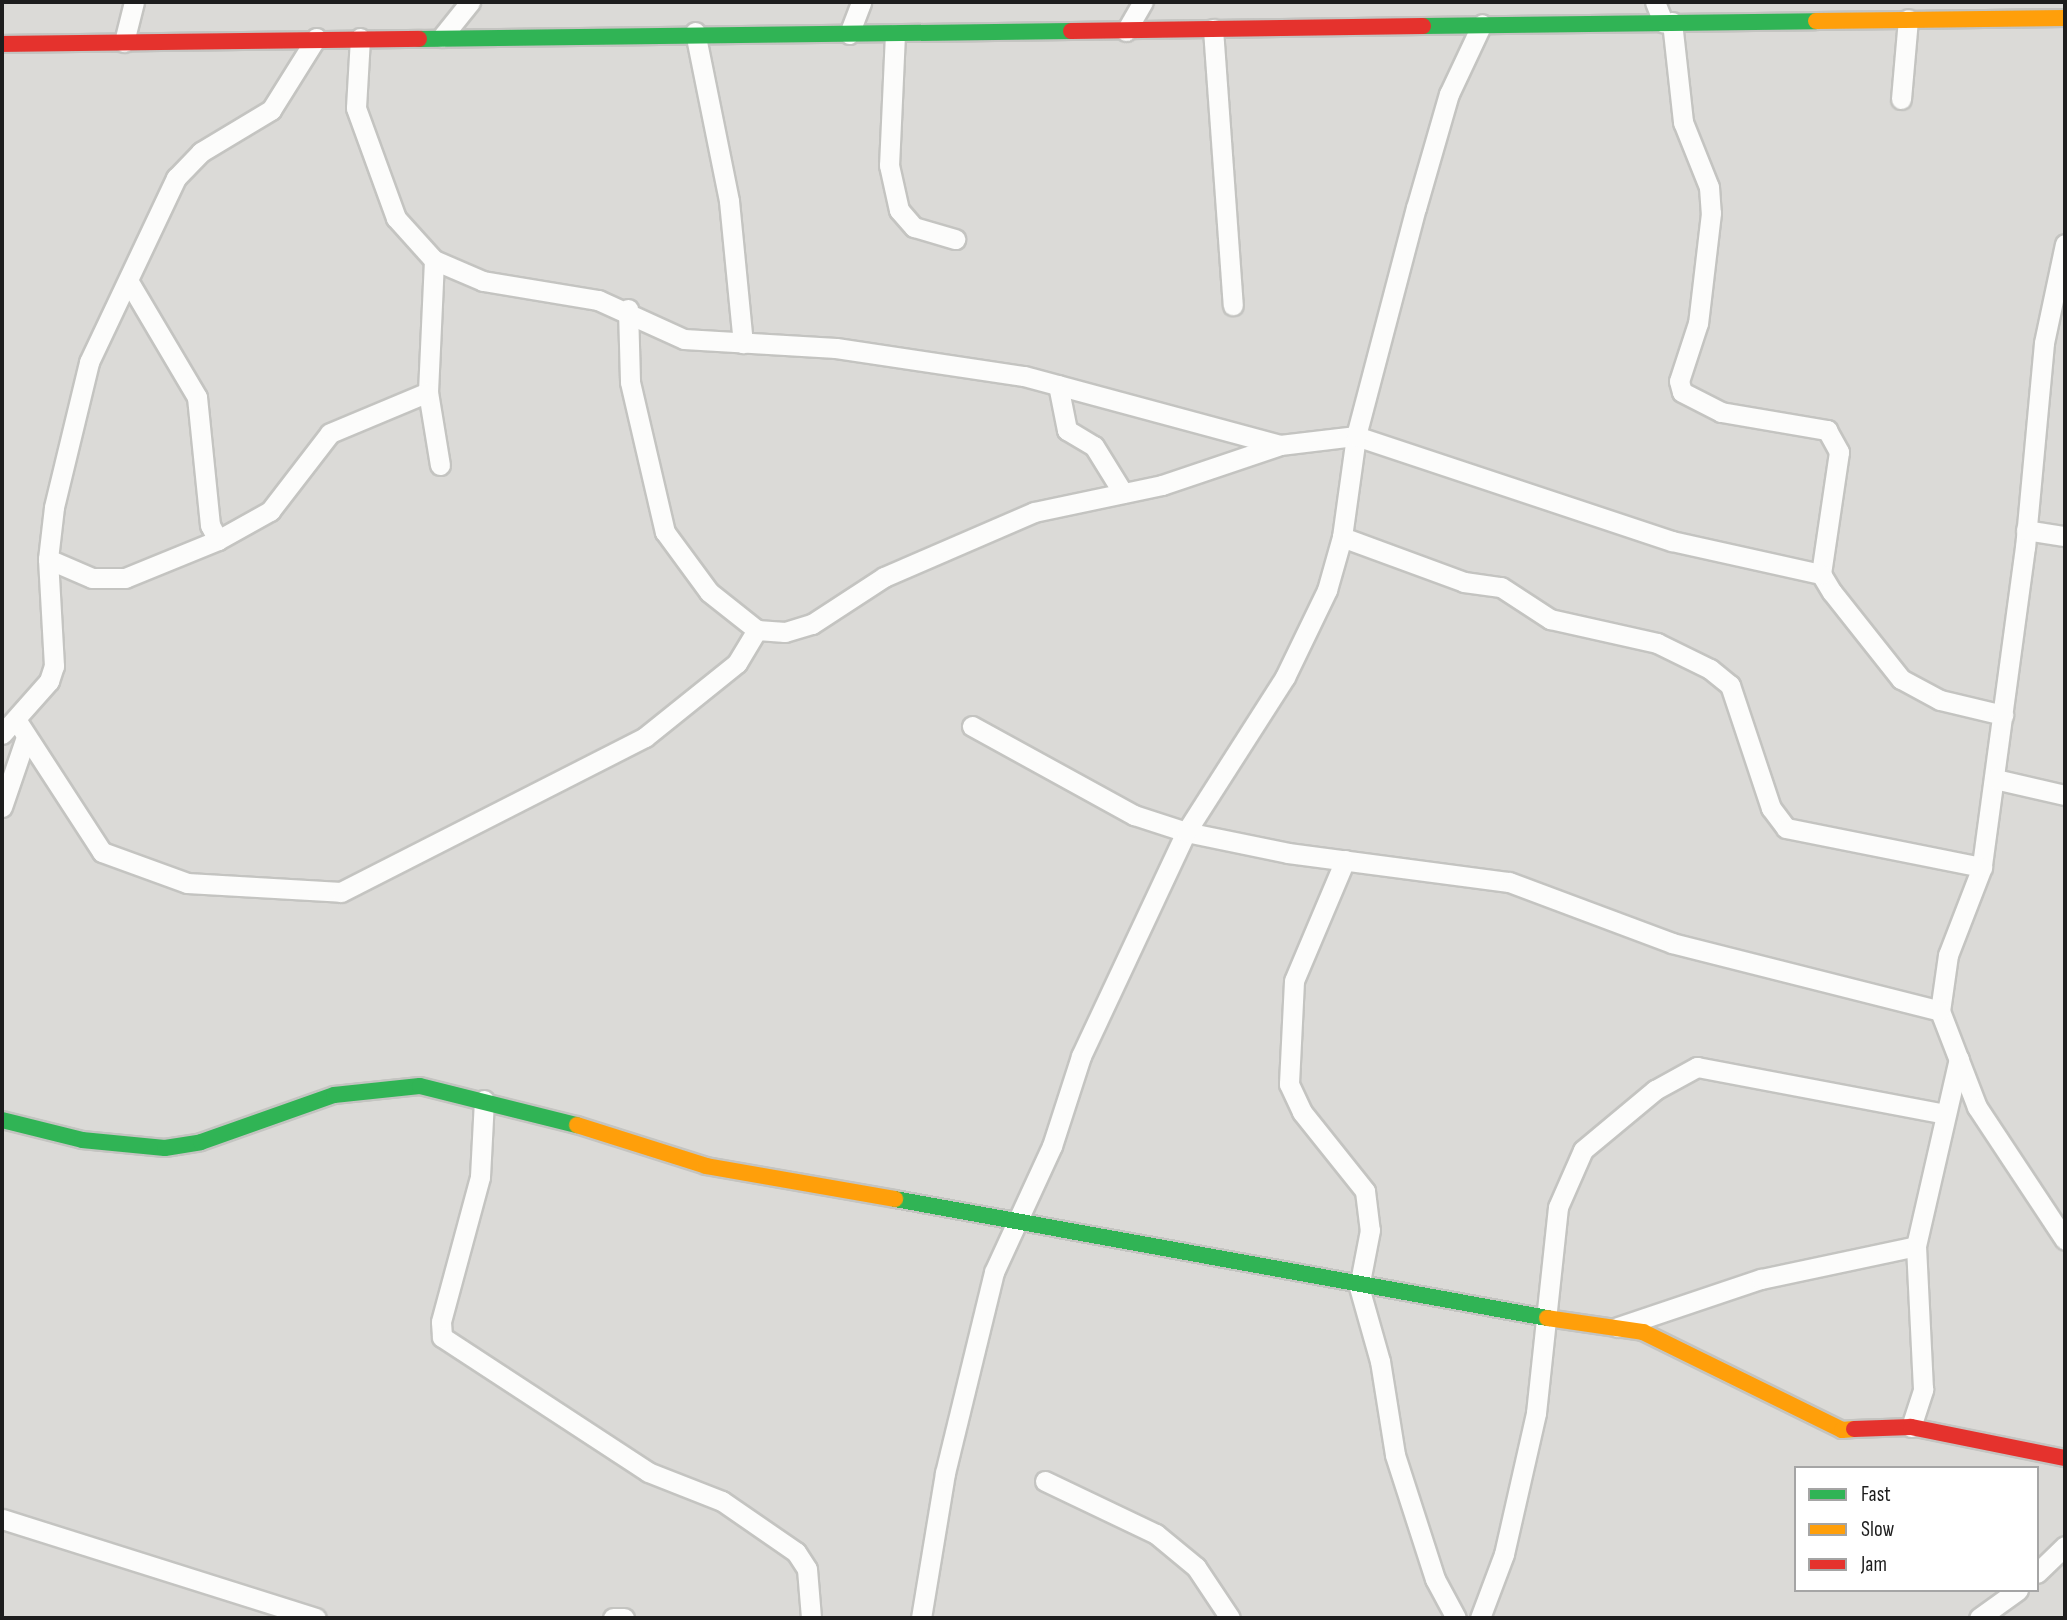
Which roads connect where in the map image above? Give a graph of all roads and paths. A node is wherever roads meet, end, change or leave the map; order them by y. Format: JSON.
{"nodes":[{"id":1,"x":134,"y":2,"type":"edge"},
{"id":2,"x":861,"y":2,"type":"edge"},
{"id":3,"x":1143,"y":2,"type":"edge"},
{"id":4,"x":1655,"y":2,"type":"edge"},
{"id":5,"x":1804,"y":2,"type":"edge"},
{"id":6,"x":463,"y":4,"type":"edge"},
{"id":7,"x":2058,"y":13,"type":"edge"},
{"id":8,"x":1908,"y":19,"type":"junction"},
{"id":9,"x":1799,"y":21,"type":"junction"},
{"id":10,"x":1668,"y":22,"type":"junction"},
{"id":11,"x":1482,"y":24,"type":"junction"},
{"id":12,"x":1213,"y":29,"type":"junction"},
{"id":13,"x":1126,"y":31,"type":"junction"},
{"id":14,"x":695,"y":32,"type":"junction"},
{"id":15,"x":849,"y":34,"type":"junction"},
{"id":16,"x":895,"y":34,"type":"junction"},
{"id":17,"x":442,"y":37,"type":"junction"},
{"id":18,"x":316,"y":38,"type":"junction"},
{"id":19,"x":360,"y":38,"type":"junction"},
{"id":20,"x":124,"y":42,"type":"junction"},
{"id":21,"x":2,"y":44,"type":"edge"},
{"id":22,"x":1902,"y":99,"type":"dead end"},
{"id":23,"x":955,"y":239,"type":"dead end"},
{"id":24,"x":2065,"y":244,"type":"edge"},
{"id":25,"x":434,"y":260,"type":"junction"},
{"id":26,"x":129,"y":282,"type":"junction"},
{"id":27,"x":1233,"y":305,"type":"dead end"},
{"id":28,"x":628,"y":309,"type":"junction"},
{"id":29,"x":743,"y":343,"type":"junction"},
{"id":30,"x":1058,"y":385,"type":"junction"},
{"id":31,"x":428,"y":392,"type":"junction"},
{"id":32,"x":1356,"y":436,"type":"junction"},
{"id":33,"x":1280,"y":445,"type":"junction"},
{"id":34,"x":440,"y":465,"type":"dead end"},
{"id":35,"x":1123,"y":493,"type":"junction"},
{"id":36,"x":2026,"y":530,"type":"junction"},
{"id":37,"x":2065,"y":536,"type":"edge"},
{"id":38,"x":1342,"y":537,"type":"junction"},
{"id":39,"x":218,"y":540,"type":"junction"},
{"id":40,"x":48,"y":559,"type":"junction"},
{"id":41,"x":1821,"y":574,"type":"junction"},
{"id":42,"x":757,"y":630,"type":"junction"},
{"id":43,"x":2003,"y":715,"type":"junction"},
{"id":44,"x":971,"y":726,"type":"dead end"},
{"id":45,"x":22,"y":729,"type":"junction"},
{"id":46,"x":2,"y":734,"type":"edge"},
{"id":47,"x":1995,"y":779,"type":"junction"},
{"id":48,"x":2065,"y":795,"type":"edge"},
{"id":49,"x":2,"y":807,"type":"edge"},
{"id":50,"x":1186,"y":832,"type":"junction"},
{"id":51,"x":1345,"y":860,"type":"junction"},
{"id":52,"x":1982,"y":867,"type":"junction"},
{"id":53,"x":1940,"y":1011,"type":"junction"},
{"id":54,"x":1959,"y":1059,"type":"junction"},
{"id":55,"x":484,"y":1100,"type":"junction"},
{"id":56,"x":1946,"y":1114,"type":"junction"},
{"id":57,"x":2,"y":1120,"type":"edge"},
{"id":58,"x":1014,"y":1223,"type":"junction"},
{"id":59,"x":2065,"y":1240,"type":"edge"},
{"id":60,"x":1916,"y":1246,"type":"junction"},
{"id":61,"x":1360,"y":1287,"type":"junction"},
{"id":62,"x":1549,"y":1317,"type":"junction"},
{"id":63,"x":1618,"y":1328,"type":"junction"},
{"id":64,"x":1911,"y":1427,"type":"junction"},
{"id":65,"x":2065,"y":1458,"type":"edge"},
{"id":66,"x":1045,"y":1481,"type":"dead end"},
{"id":67,"x":2,"y":1520,"type":"edge"},
{"id":68,"x":2065,"y":1546,"type":"edge"},
{"id":69,"x":2039,"y":1571,"type":"edge"},
{"id":70,"x":2015,"y":1592,"type":"edge"},
{"id":71,"x":316,"y":1618,"type":"edge"},
{"id":72,"x":613,"y":1618,"type":"edge"},
{"id":73,"x":624,"y":1618,"type":"edge"},
{"id":74,"x":811,"y":1618,"type":"edge"},
{"id":75,"x":921,"y":1618,"type":"edge"},
{"id":76,"x":1230,"y":1618,"type":"edge"},
{"id":77,"x":1456,"y":1618,"type":"edge"},
{"id":78,"x":1480,"y":1618,"type":"edge"},
{"id":79,"x":1979,"y":1618,"type":"edge"}],
"edges":[{"from":1,"to":20,"type":"street"},
{"from":2,"to":15,"type":"street"},
{"from":3,"to":13,"type":"street"},
{"from":4,"to":10,"type":"street"},
{"from":5,"to":9,"type":"street"},
{"from":6,"to":17,"type":"street"},
{"from":7,"to":8,"type":"street"},
{"from":8,"to":9,"type":"street"},
{"from":8,"to":22,"type":"street"},
{"from":9,"to":10,"type":"street"},
{"from":10,"to":11,"type":"street"},
{"from":10,"to":41,"type":"street"},
{"from":11,"to":12,"type":"street"},
{"from":11,"to":32,"type":"street"},
{"from":12,"to":13,"type":"street"},
{"from":12,"to":27,"type":"street"},
{"from":13,"to":16,"type":"street"},
{"from":14,"to":15,"type":"street"},
{"from":14,"to":17,"type":"street"},
{"from":14,"to":29,"type":"street"},
{"from":15,"to":16,"type":"street"},
{"from":16,"to":23,"type":"street"},
{"from":17,"to":19,"type":"street"},
{"from":18,"to":19,"type":"street"},
{"from":18,"to":20,"type":"street"},
{"from":18,"to":26,"type":"street"},
{"from":19,"to":25,"type":"street"},
{"from":20,"to":21,"type":"street"},
{"from":24,"to":36,"type":"street"},
{"from":25,"to":28,"type":"street"},
{"from":25,"to":31,"type":"street"},
{"from":26,"to":39,"type":"street"},
{"from":26,"to":40,"type":"street"},
{"from":28,"to":29,"type":"street"},
{"from":28,"to":42,"type":"street"},
{"from":29,"to":30,"type":"street"},
{"from":30,"to":33,"type":"street"},
{"from":30,"to":35,"type":"street"},
{"from":31,"to":34,"type":"street"},
{"from":31,"to":39,"type":"street"},
{"from":32,"to":33,"type":"street"},
{"from":32,"to":38,"type":"street"},
{"from":32,"to":41,"type":"street"},
{"from":33,"to":35,"type":"street"},
{"from":35,"to":42,"type":"street"},
{"from":36,"to":37,"type":"street"},
{"from":36,"to":43,"type":"street"},
{"from":38,"to":50,"type":"street"},
{"from":38,"to":52,"type":"street"},
{"from":39,"to":40,"type":"street"},
{"from":40,"to":45,"type":"street"},
{"from":41,"to":43,"type":"street"},
{"from":42,"to":45,"type":"street"},
{"from":43,"to":47,"type":"street"},
{"from":44,"to":50,"type":"street"},
{"from":45,"to":46,"type":"street"},
{"from":45,"to":49,"type":"street"},
{"from":47,"to":48,"type":"street"},
{"from":47,"to":52,"type":"street"},
{"from":50,"to":51,"type":"street"},
{"from":50,"to":58,"type":"street"},
{"from":51,"to":53,"type":"street"},
{"from":51,"to":61,"type":"street"},
{"from":52,"to":53,"type":"street"},
{"from":53,"to":54,"type":"street"},
{"from":54,"to":56,"type":"street"},
{"from":54,"to":59,"type":"street"},
{"from":55,"to":57,"type":"street"},
{"from":55,"to":58,"type":"street"},
{"from":55,"to":74,"type":"street"},
{"from":56,"to":60,"type":"street"},
{"from":56,"to":62,"type":"street"},
{"from":58,"to":61,"type":"street"},
{"from":58,"to":75,"type":"street"},
{"from":60,"to":63,"type":"street"},
{"from":60,"to":64,"type":"street"},
{"from":61,"to":62,"type":"street"},
{"from":61,"to":77,"type":"street"},
{"from":62,"to":63,"type":"street"},
{"from":62,"to":78,"type":"street"},
{"from":63,"to":64,"type":"street"},
{"from":64,"to":65,"type":"street"},
{"from":66,"to":76,"type":"street"},
{"from":67,"to":71,"type":"street"},
{"from":68,"to":69,"type":"street"},
{"from":70,"to":79,"type":"street"},
{"from":72,"to":73,"type":"street"}]}
